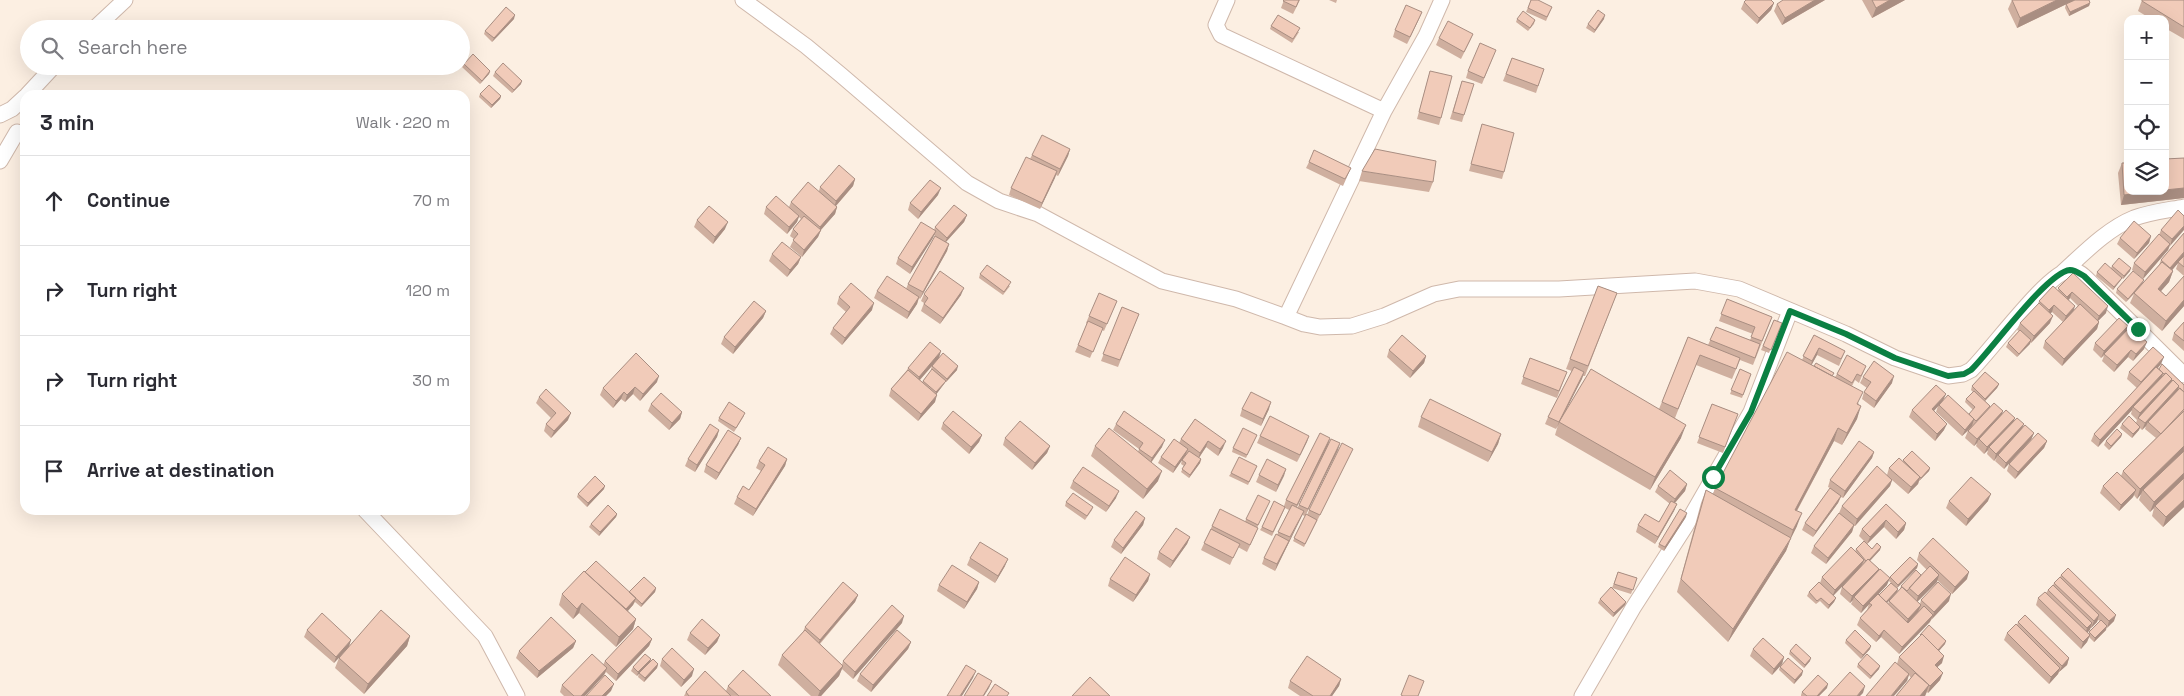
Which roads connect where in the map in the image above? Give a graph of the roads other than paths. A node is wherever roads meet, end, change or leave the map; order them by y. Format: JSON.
{"nodes":[{"id":1,"x":125,"y":0,"type":"edge"},
{"id":2,"x":743,"y":0,"type":"edge"},
{"id":3,"x":1228,"y":0,"type":"edge"},
{"id":4,"x":1442,"y":0,"type":"edge"},
{"id":5,"x":104,"y":20,"type":"edge"},
{"id":6,"x":46,"y":75,"type":"edge"},
{"id":7,"x":32,"y":90,"type":"edge"},
{"id":8,"x":20,"y":102,"type":"edge"},
{"id":9,"x":1384,"y":112,"type":"junction"},
{"id":10,"x":0,"y":116,"type":"edge"},
{"id":11,"x":20,"y":133,"type":"edge"},
{"id":12,"x":20,"y":135,"type":"edge"},
{"id":13,"x":0,"y":161,"type":"edge"},
{"id":14,"x":2184,"y":207,"type":"edge"},
{"id":15,"x":2062,"y":273,"type":"junction"},
{"id":16,"x":1790,"y":311,"type":"junction"},
{"id":17,"x":1286,"y":317,"type":"junction"},
{"id":18,"x":2184,"y":375,"type":"edge"},
{"id":19,"x":370,"y":515,"type":"edge"},
{"id":20,"x":517,"y":696,"type":"edge"},
{"id":21,"x":1582,"y":696,"type":"edge"}],
"edges":[{"from":1,"to":5,"type":"street"},
{"from":2,"to":17,"type":"street"},
{"from":3,"to":9,"type":"street"},
{"from":4,"to":9,"type":"street"},
{"from":6,"to":7,"type":"street"},
{"from":8,"to":10,"type":"street"},
{"from":9,"to":17,"type":"street"},
{"from":10,"to":11,"type":"street"},
{"from":12,"to":13,"type":"street"},
{"from":14,"to":15,"type":"street"},
{"from":15,"to":16,"type":"street"},
{"from":15,"to":18,"type":"street"},
{"from":16,"to":17,"type":"street"},
{"from":16,"to":21,"type":"street"},
{"from":19,"to":20,"type":"street"}]}
